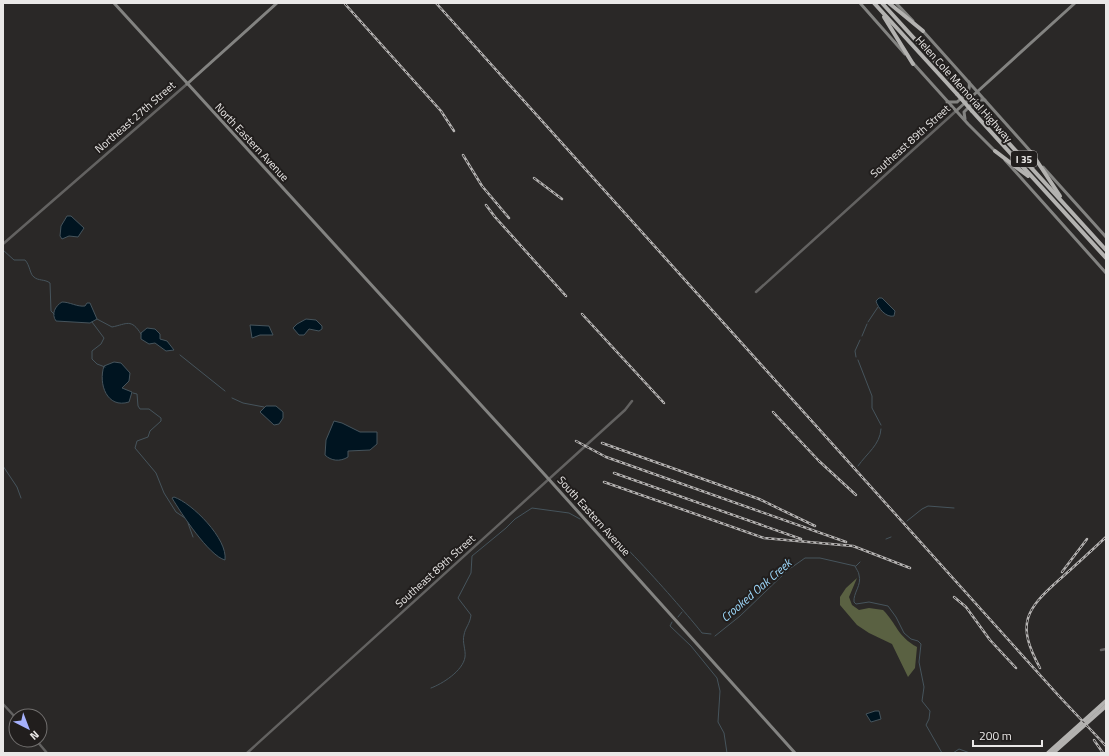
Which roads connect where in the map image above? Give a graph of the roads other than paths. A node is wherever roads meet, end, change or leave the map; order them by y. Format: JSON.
{"nodes":[{"id":1,"x":114,"y":3,"type":"edge"},
{"id":2,"x":277,"y":3,"type":"edge"},
{"id":3,"x":860,"y":3,"type":"edge"},
{"id":4,"x":874,"y":3,"type":"edge"},
{"id":5,"x":882,"y":3,"type":"edge"},
{"id":6,"x":889,"y":3,"type":"edge"},
{"id":7,"x":896,"y":3,"type":"edge"},
{"id":8,"x":1075,"y":3,"type":"edge"},
{"id":9,"x":881,"y":11,"type":"junction"},
{"id":10,"x":923,"y":32,"type":"junction"},
{"id":11,"x":913,"y":64,"type":"junction"},
{"id":12,"x":969,"y":82,"type":"junction"},
{"id":13,"x":187,"y":84,"type":"junction"},
{"id":14,"x":978,"y":91,"type":"junction"},
{"id":15,"x":986,"y":100,"type":"junction"},
{"id":16,"x":947,"y":102,"type":"junction"},
{"id":17,"x":956,"y":111,"type":"junction"},
{"id":18,"x":965,"y":121,"type":"junction"},
{"id":19,"x":995,"y":151,"type":"junction"},
{"id":20,"x":1031,"y":152,"type":"junction"},
{"id":21,"x":1036,"y":181,"type":"junction"},
{"id":22,"x":1071,"y":211,"type":"junction"},
{"id":23,"x":1106,"y":237,"type":"edge"},
{"id":24,"x":3,"y":244,"type":"edge"},
{"id":25,"x":1106,"y":250,"type":"edge"},
{"id":26,"x":1106,"y":258,"type":"edge"},
{"id":27,"x":1106,"y":273,"type":"edge"},
{"id":28,"x":378,"y":292,"type":"joint"},
{"id":29,"x":756,"y":292,"type":"dead end"},
{"id":30,"x":632,"y":401,"type":"dead end"},
{"id":31,"x":549,"y":479,"type":"junction"},
{"id":32,"x":1106,"y":649,"type":"edge"},
{"id":33,"x":1101,"y":650,"type":"dead end"},
{"id":34,"x":1106,"y":701,"type":"edge"},
{"id":35,"x":1106,"y":706,"type":"edge"},
{"id":36,"x":247,"y":753,"type":"edge"},
{"id":37,"x":795,"y":753,"type":"edge"},
{"id":38,"x":1048,"y":753,"type":"edge"},
{"id":39,"x":1053,"y":753,"type":"edge"}],
"edges":[{"from":1,"to":13,"type":"main road","name":"North Eastern Avenue"},
{"from":2,"to":13,"type":"main road","name":"Northeast 27th Street"},
{"from":3,"to":11,"type":"main road"},
{"from":4,"to":9,"type":"highway","name":"Helen Cole Memorial Highway","number":"I 35"},
{"from":5,"to":22,"type":"highway","name":"Helen Cole Memorial Highway","number":"I 35","bridge":true},
{"from":6,"to":10,"type":"highway"},
{"from":7,"to":10,"type":"main road"},
{"from":8,"to":14,"type":"main road","name":"Southeast 89th Street"},
{"from":9,"to":11,"type":"highway"},
{"from":9,"to":21,"type":"highway","name":"Helen Cole Memorial Highway","number":"I 35","bridge":true},
{"from":10,"to":12,"type":"main road"},
{"from":11,"to":16,"type":"main road"},
{"from":12,"to":14,"type":"main road"},
{"from":12,"to":16,"type":"main road"},
{"from":13,"to":24,"type":"street","name":"Northeast 27th Street"},
{"from":13,"to":28,"type":"main road","name":"North Eastern Avenue"},
{"from":14,"to":15,"type":"main road"},
{"from":14,"to":17,"type":"main road","name":"Southeast 89th Street"},
{"from":15,"to":18,"type":"main road"},
{"from":15,"to":20,"type":"main road"},
{"from":16,"to":17,"type":"main road"},
{"from":17,"to":18,"type":"main road"},
{"from":17,"to":29,"type":"street","name":"Southeast 89th Street"},
{"from":18,"to":19,"type":"main road"},
{"from":19,"to":21,"type":"highway"},
{"from":19,"to":27,"type":"main road"},
{"from":20,"to":22,"type":"highway"},
{"from":20,"to":23,"type":"main road"},
{"from":21,"to":26,"type":"highway","name":"Helen Cole Memorial Highway","number":"I 35"},
{"from":22,"to":25,"type":"highway","name":"Helen Cole Memorial Highway","number":"I 35"},
{"from":28,"to":31,"type":"main road","name":"South Eastern Avenue"},
{"from":30,"to":31,"type":"street","name":"Southeast 89th Street"},
{"from":31,"to":36,"type":"street","name":"Southeast 89th Street"},
{"from":31,"to":37,"type":"main road","name":"South Eastern Avenue"},
{"from":32,"to":33,"type":"street"},
{"from":34,"to":38,"type":"highway"},
{"from":35,"to":39,"type":"highway"}]}
